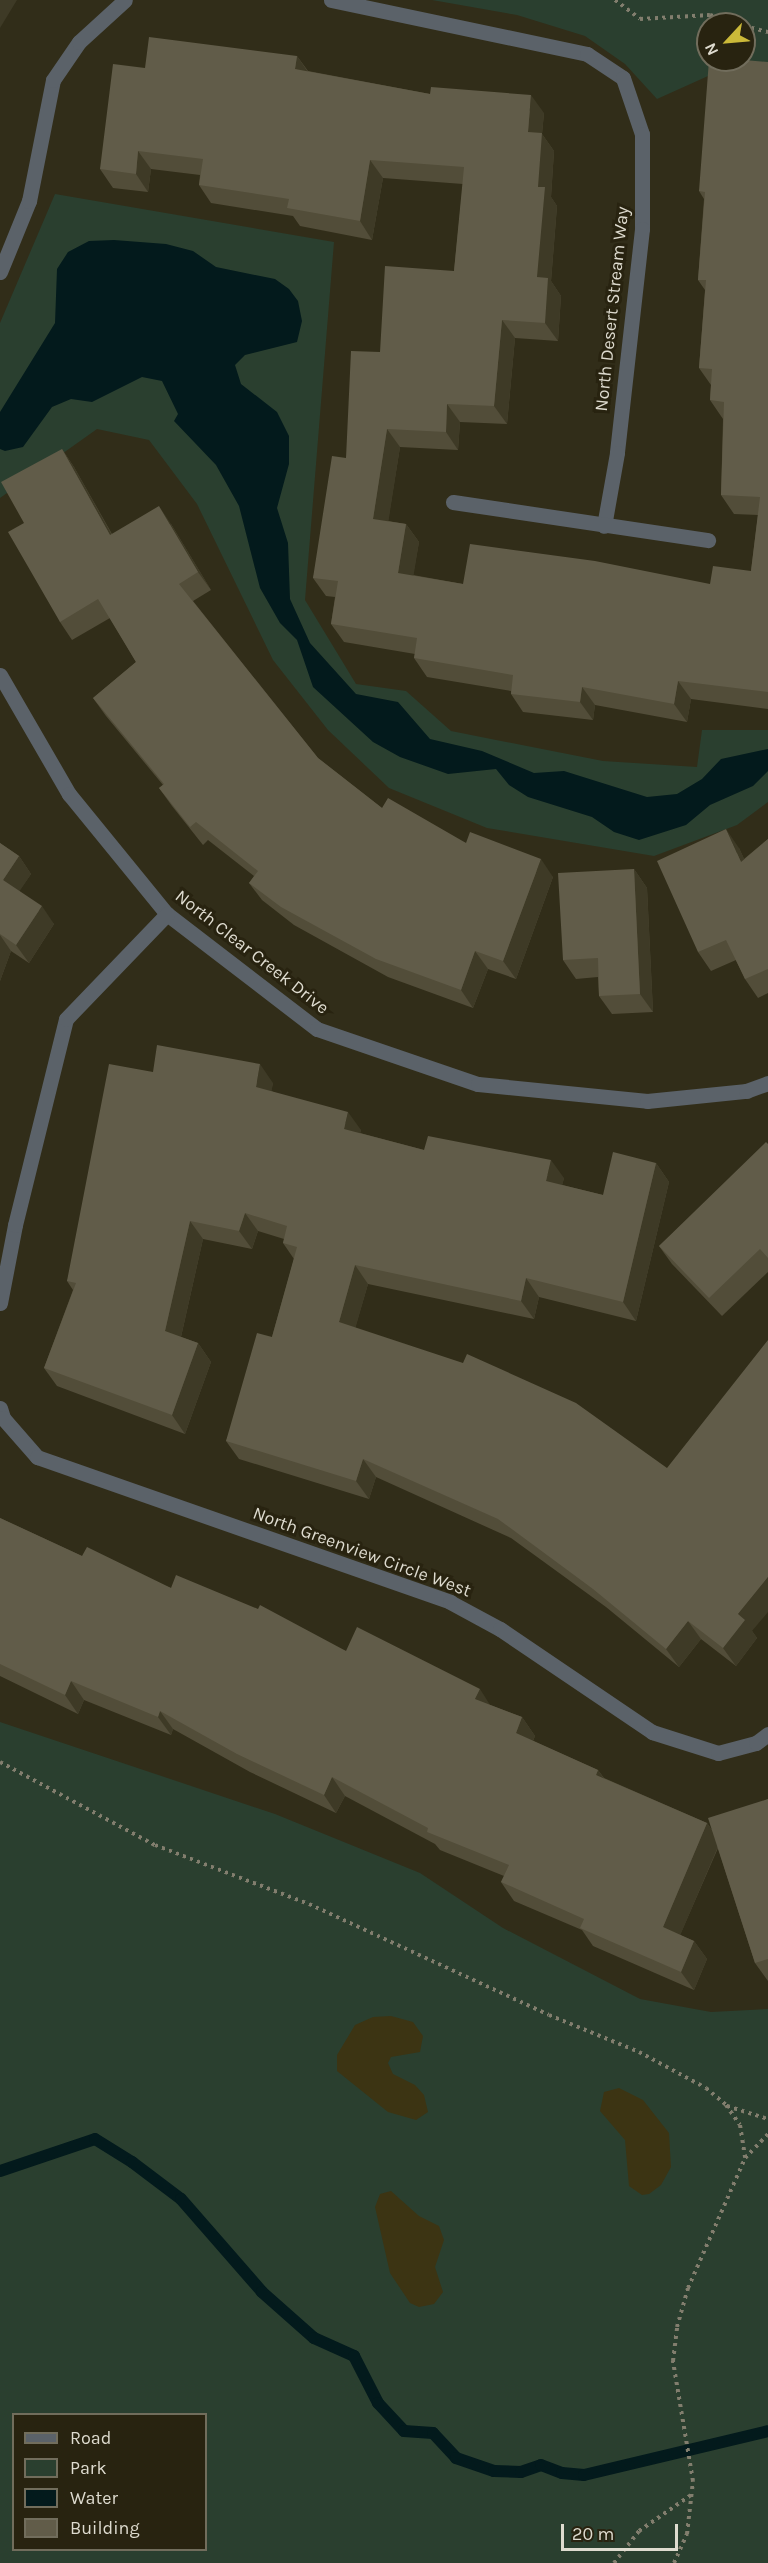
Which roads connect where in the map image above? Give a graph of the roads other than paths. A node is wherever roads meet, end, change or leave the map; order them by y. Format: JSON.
{"nodes":[{"id":1,"x":125,"y":0,"type":"edge"},
{"id":2,"x":331,"y":0,"type":"edge"},
{"id":3,"x":0,"y":272,"type":"edge"},
{"id":4,"x":453,"y":502,"type":"dead end"},
{"id":5,"x":604,"y":526,"type":"junction"},
{"id":6,"x":708,"y":540,"type":"dead end"},
{"id":7,"x":0,"y":675,"type":"edge"},
{"id":8,"x":167,"y":914,"type":"junction"},
{"id":9,"x":768,"y":1083,"type":"edge"},
{"id":10,"x":0,"y":1303,"type":"edge"},
{"id":11,"x":0,"y":1408,"type":"edge"},
{"id":12,"x":768,"y":1734,"type":"edge"}],
"edges":[{"from":1,"to":3,"type":"street"},
{"from":2,"to":5,"type":"street","name":"North Desert Stream Way"},
{"from":4,"to":5,"type":"street"},
{"from":5,"to":6,"type":"street"},
{"from":7,"to":8,"type":"street","name":"North Clear Creek Drive"},
{"from":8,"to":9,"type":"street","name":"North Clear Creek Drive"},
{"from":8,"to":10,"type":"street"},
{"from":11,"to":12,"type":"street","name":"North Greenview Circle West"}]}
